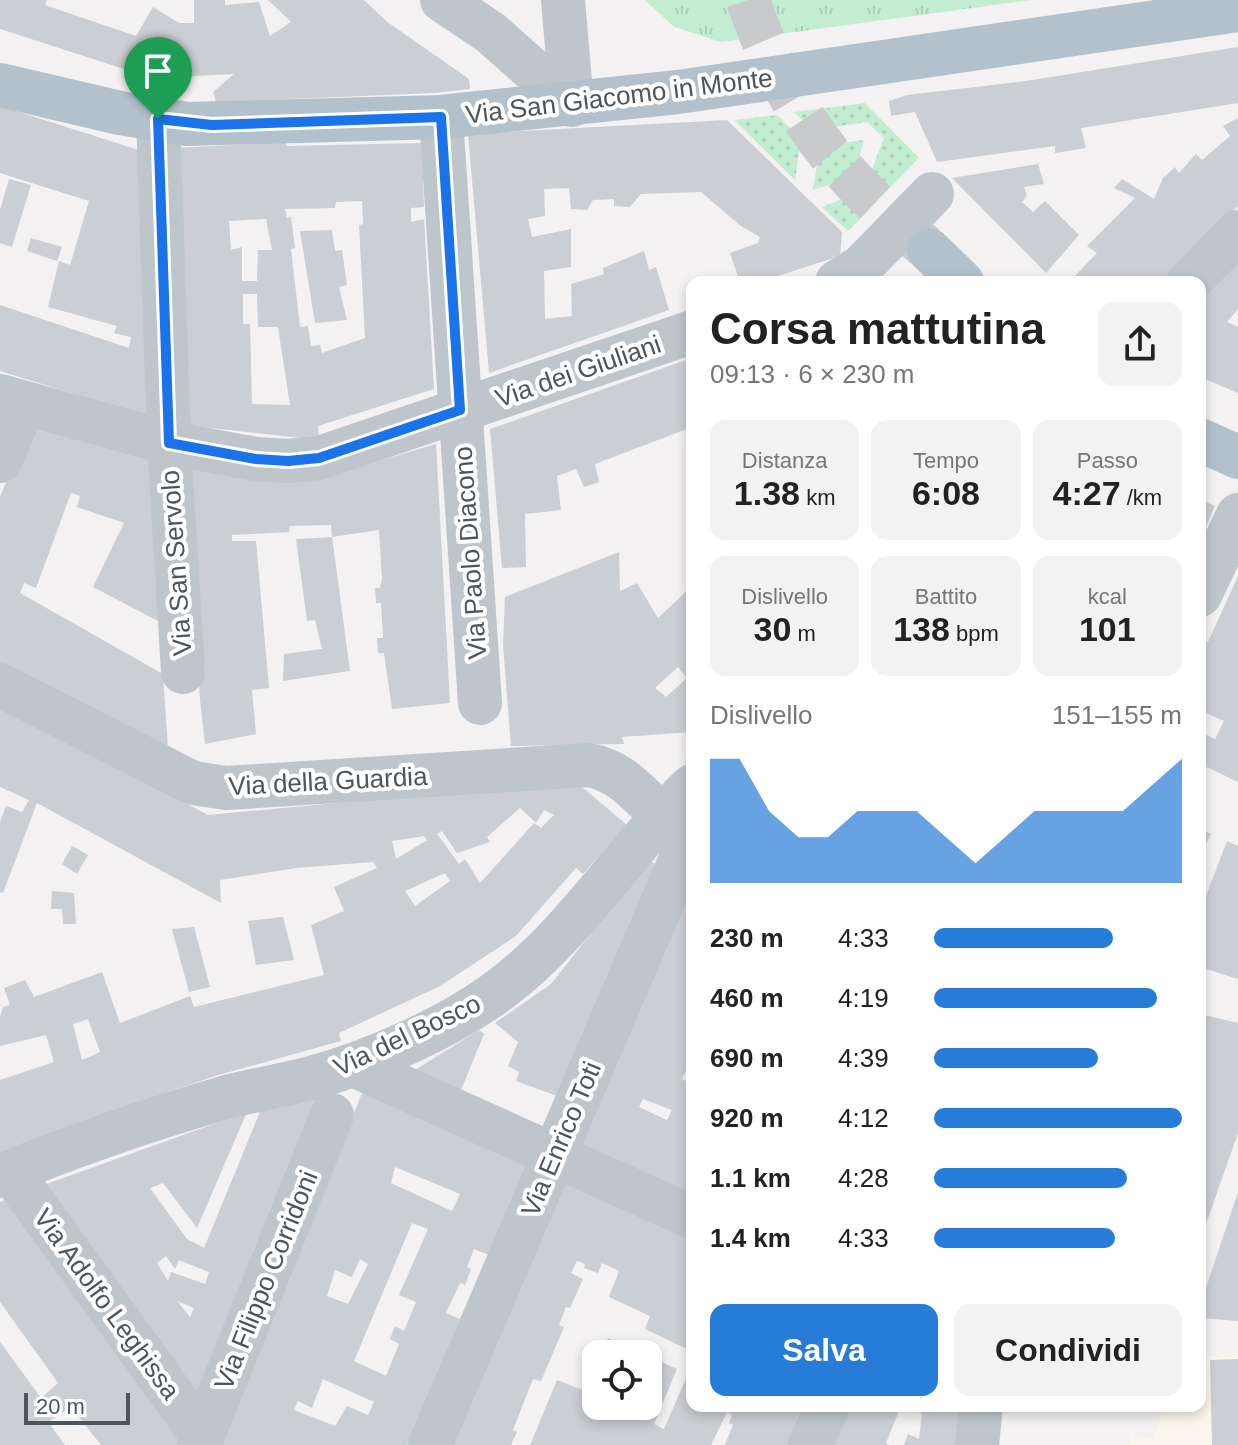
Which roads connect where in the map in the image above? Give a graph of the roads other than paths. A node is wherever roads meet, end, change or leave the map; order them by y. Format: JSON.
{"nodes":[{"id":1,"x":442,"y":0,"type":"edge"},
{"id":2,"x":563,"y":0,"type":"edge"},
{"id":3,"x":1238,"y":10,"type":"edge"},
{"id":4,"x":0,"y":85,"type":"edge"},
{"id":5,"x":572,"y":105,"type":"junction"},
{"id":6,"x":441,"y":117,"type":"junction"},
{"id":7,"x":158,"y":119,"type":"junction"},
{"id":8,"x":932,"y":194,"type":"dead end"},
{"id":9,"x":1238,"y":232,"type":"edge"},
{"id":10,"x":929,"y":250,"type":"tunnel mouth"},
{"id":11,"x":847,"y":276,"type":"edge"},
{"id":12,"x":956,"y":276,"type":"edge"},
{"id":13,"x":1195,"y":276,"type":"edge"},
{"id":14,"x":686,"y":334,"type":"edge"},
{"id":15,"x":12,"y":400,"type":"edge"},
{"id":16,"x":460,"y":410,"type":"junction"},
{"id":17,"x":169,"y":443,"type":"junction"},
{"id":18,"x":1206,"y":443,"type":"edge"},
{"id":19,"x":1238,"y":457,"type":"edge"},
{"id":20,"x":0,"y":461,"type":"edge"},
{"id":21,"x":1238,"y":515,"type":"edge"},
{"id":22,"x":1206,"y":582,"type":"edge"},
{"id":23,"x":183,"y":672,"type":"dead end"},
{"id":24,"x":0,"y":685,"type":"edge"},
{"id":25,"x":480,"y":703,"type":"dead end"},
{"id":26,"x":682,"y":811,"type":"edge"},
{"id":27,"x":353,"y":1065,"type":"junction"},
{"id":28,"x":332,"y":1115,"type":"dead end"},
{"id":29,"x":554,"y":1155,"type":"junction"},
{"id":30,"x":5,"y":1174,"type":"edge"},
{"id":31,"x":686,"y":1214,"type":"edge"},
{"id":32,"x":825,"y":1412,"type":"edge"},
{"id":33,"x":980,"y":1412,"type":"edge"},
{"id":34,"x":201,"y":1441,"type":"edge"},
{"id":35,"x":430,"y":1445,"type":"edge"},
{"id":36,"x":810,"y":1445,"type":"edge"},
{"id":37,"x":977,"y":1445,"type":"edge"}],
"edges":[{"from":1,"to":5,"type":"street"},
{"from":2,"to":5,"type":"street"},
{"from":3,"to":5,"type":"main road","name":"Via San Giacomo in Monte"},
{"from":4,"to":7,"type":"main road","name":"Via San Giacomo in Monte"},
{"from":5,"to":6,"type":"main road","name":"Via San Giacomo in Monte"},
{"from":6,"to":7,"type":"main road","name":"Via San Giacomo in Monte"},
{"from":6,"to":16,"type":"street","name":"Via Paolo Diacono"},
{"from":7,"to":17,"type":"street","name":"Via San Servolo"},
{"from":8,"to":11,"type":"street"},
{"from":9,"to":13,"type":"street"},
{"from":10,"to":12,"type":"main road"},
{"from":14,"to":16,"type":"street","name":"Via dei Giuliani"},
{"from":15,"to":17,"type":"street","name":"Via dei Giuliani"},
{"from":15,"to":20,"type":"street"},
{"from":16,"to":17,"type":"street","name":"Via dei Giuliani"},
{"from":16,"to":25,"type":"street","name":"Via Paolo Diacono"},
{"from":17,"to":23,"type":"street","name":"Via San Servolo"},
{"from":18,"to":19,"type":"main road"},
{"from":21,"to":22,"type":"street"},
{"from":24,"to":26,"type":"street","name":"Via della Guardia"},
{"from":26,"to":27,"type":"street","name":"Via del Bosco"},
{"from":26,"to":29,"type":"street","name":"Via Enrico Toti"},
{"from":27,"to":29,"type":"street"},
{"from":27,"to":30,"type":"street","name":"Via del Bosco"},
{"from":28,"to":34,"type":"street","name":"Via Filippo Corridoni"},
{"from":29,"to":31,"type":"street"},
{"from":29,"to":35,"type":"street","name":"Via Enrico Toti"},
{"from":30,"to":34,"type":"street","name":"Via Adolfo Leghissa"},
{"from":32,"to":36,"type":"street"},
{"from":33,"to":37,"type":"street"}]}
